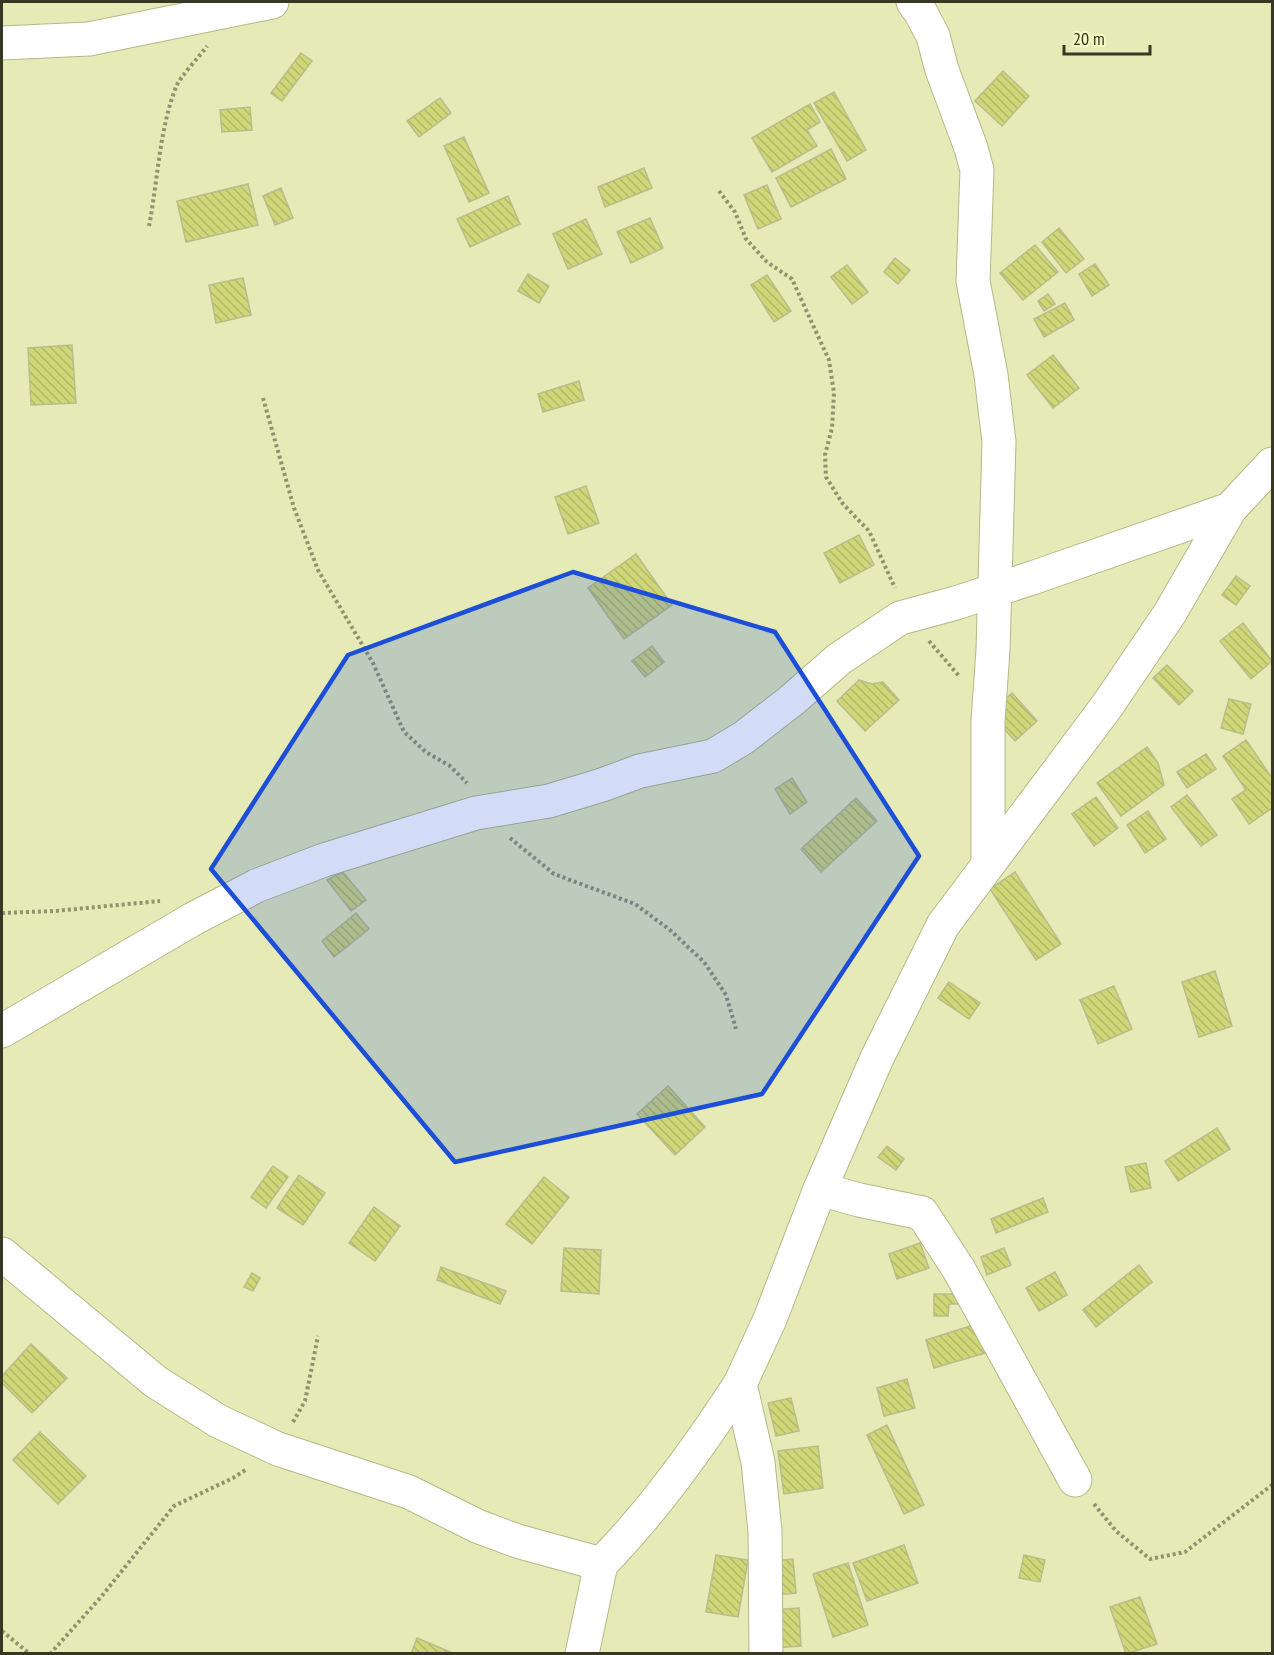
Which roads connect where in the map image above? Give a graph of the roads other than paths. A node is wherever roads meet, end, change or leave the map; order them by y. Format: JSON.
{"nodes":[{"id":1,"x":272,"y":2,"type":"edge"},
{"id":2,"x":913,"y":2,"type":"edge"},
{"id":3,"x":2,"y":43,"type":"edge"},
{"id":4,"x":1272,"y":464,"type":"edge"},
{"id":5,"x":1230,"y":509,"type":"junction"},
{"id":6,"x":995,"y":589,"type":"junction"},
{"id":7,"x":988,"y":863,"type":"junction"},
{"id":8,"x":2,"y":1031,"type":"edge"},
{"id":9,"x":820,"y":1189,"type":"junction"},
{"id":10,"x":2,"y":1254,"type":"edge"},
{"id":11,"x":740,"y":1384,"type":"junction"},
{"id":12,"x":1075,"y":1480,"type":"road end"},
{"id":13,"x":601,"y":1564,"type":"junction"},
{"id":14,"x":582,"y":1653,"type":"edge"},
{"id":15,"x":766,"y":1653,"type":"edge"}],
"edges":[{"from":1,"to":3,"type":"street"},
{"from":2,"to":6,"type":"street"},
{"from":4,"to":5,"type":"street"},
{"from":5,"to":6,"type":"street"},
{"from":5,"to":7,"type":"street"},
{"from":6,"to":7,"type":"street"},
{"from":6,"to":8,"type":"street"},
{"from":7,"to":9,"type":"street"},
{"from":9,"to":11,"type":"street"},
{"from":9,"to":12,"type":"street"},
{"from":10,"to":13,"type":"street"},
{"from":11,"to":13,"type":"street"},
{"from":11,"to":15,"type":"street"},
{"from":13,"to":14,"type":"street"}]}
